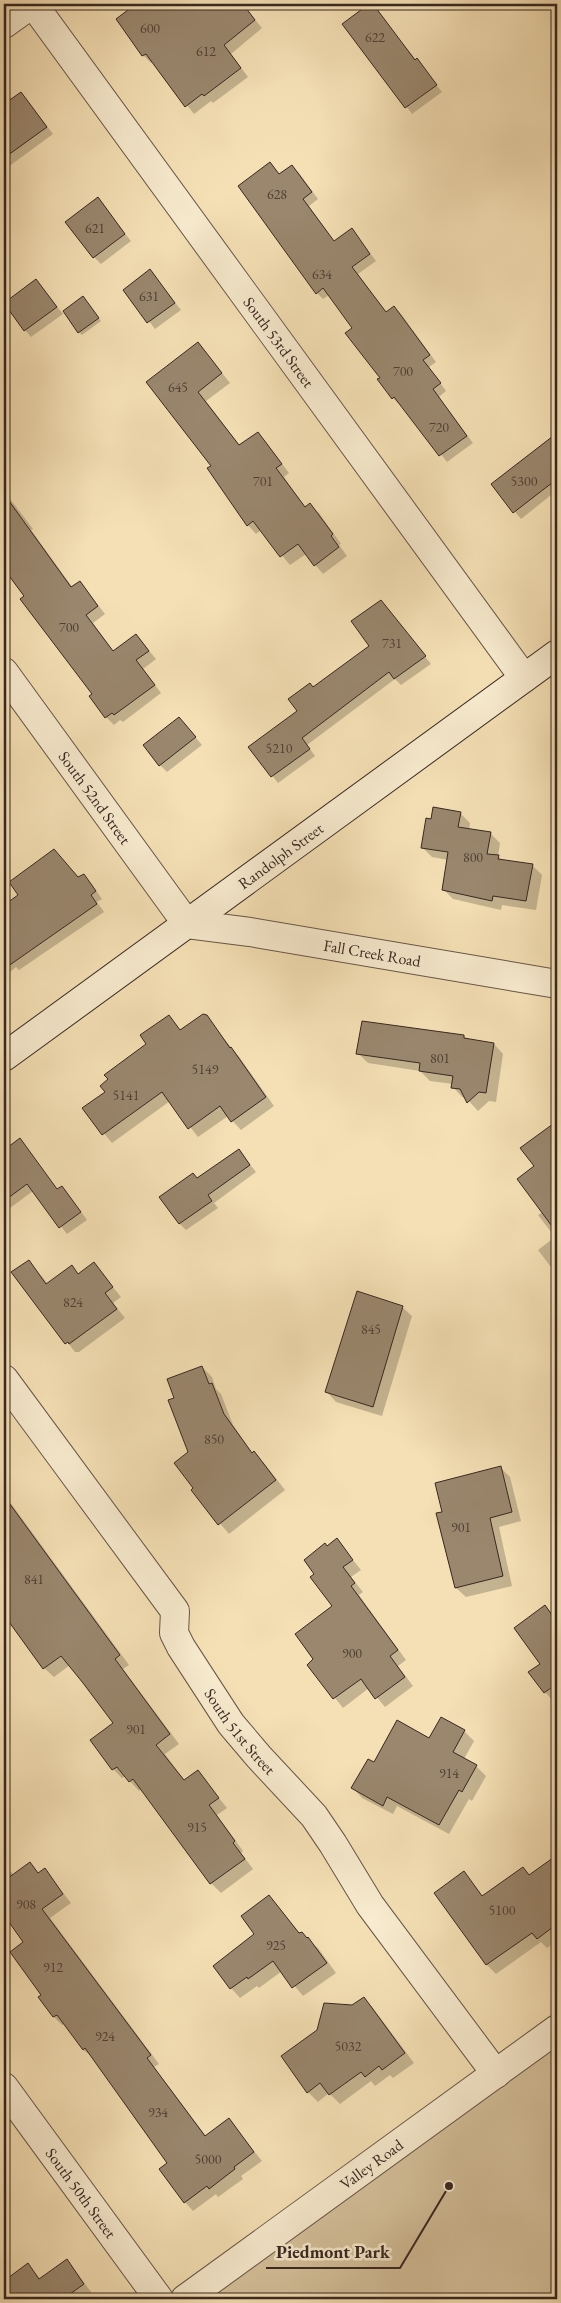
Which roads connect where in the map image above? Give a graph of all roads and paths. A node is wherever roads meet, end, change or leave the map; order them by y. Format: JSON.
{"nodes":[{"id":1,"x":32,"y":4,"type":"edge"},
{"id":2,"x":4,"y":24,"type":"edge"},
{"id":3,"x":557,"y":654,"type":"edge"},
{"id":4,"x":4,"y":672,"type":"edge"},
{"id":5,"x":524,"y":678,"type":"junction"},
{"id":6,"x":186,"y":924,"type":"junction"},
{"id":7,"x":557,"y":984,"type":"edge"},
{"id":8,"x":4,"y":1057,"type":"edge"},
{"id":9,"x":4,"y":1379,"type":"edge"},
{"id":10,"x":557,"y":2029,"type":"edge"},
{"id":11,"x":496,"y":2074,"type":"junction"},
{"id":12,"x":4,"y":2087,"type":"edge"},
{"id":13,"x":159,"y":2299,"type":"edge"},
{"id":14,"x":185,"y":2299,"type":"edge"}],
"edges":[{"from":1,"to":2,"type":"street"},
{"from":1,"to":5,"type":"street","name":"South 53rd Street"},
{"from":3,"to":5,"type":"street","name":"Randolph Street"},
{"from":4,"to":6,"type":"street","name":"South 52nd Street"},
{"from":5,"to":6,"type":"street","name":"Randolph Street"},
{"from":6,"to":7,"type":"street","name":"Fall Creek Road"},
{"from":6,"to":8,"type":"street","name":"Randolph Street"},
{"from":9,"to":11,"type":"street","name":"South 51st Street"},
{"from":10,"to":11,"type":"street","name":"Valley Road"},
{"from":11,"to":14,"type":"street","name":"Valley Road"},
{"from":12,"to":13,"type":"street","name":"South 50th Street"}]}
